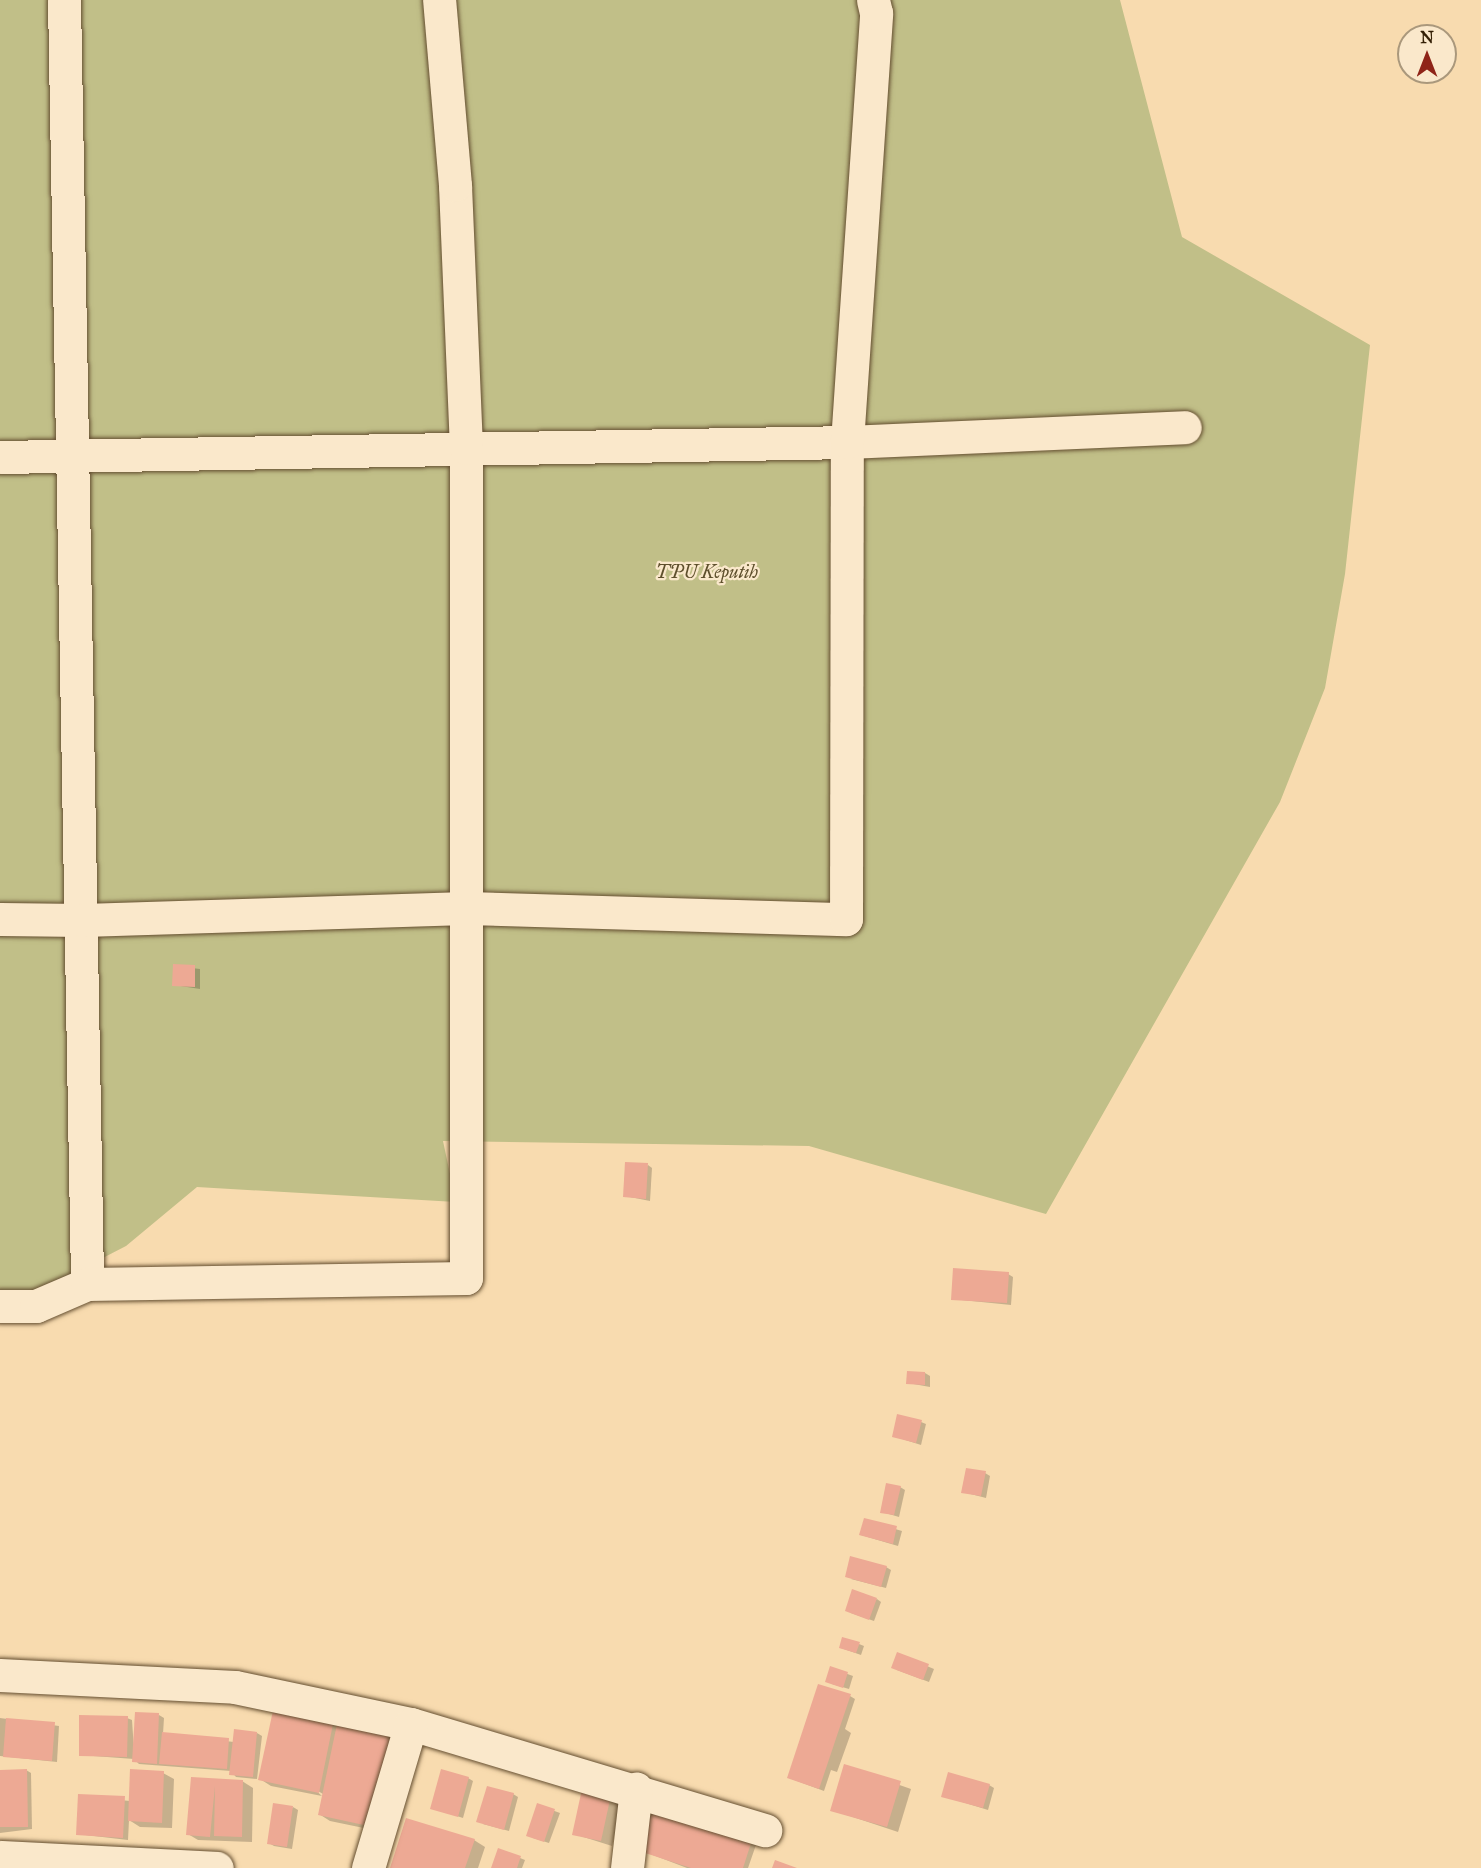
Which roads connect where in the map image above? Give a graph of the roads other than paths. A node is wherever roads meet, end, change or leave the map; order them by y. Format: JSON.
{"nodes":[{"id":1,"x":64,"y":0,"type":"edge"},
{"id":2,"x":439,"y":0,"type":"edge"},
{"id":3,"x":873,"y":0,"type":"edge"},
{"id":4,"x":1185,"y":427,"type":"dead end"},
{"id":5,"x":847,"y":442,"type":"junction"},
{"id":6,"x":466,"y":448,"type":"junction"},
{"id":7,"x":0,"y":457,"type":"edge"},
{"id":8,"x":72,"y":457,"type":"junction"},
{"id":9,"x":466,"y":908,"type":"junction"},
{"id":10,"x":0,"y":919,"type":"edge"},
{"id":11,"x":83,"y":920,"type":"junction"},
{"id":12,"x":87,"y":1284,"type":"junction"},
{"id":13,"x":0,"y":1306,"type":"edge"},
{"id":14,"x":0,"y":1675,"type":"edge"},
{"id":15,"x":411,"y":1724,"type":"junction"},
{"id":16,"x":636,"y":1790,"type":"junction"},
{"id":17,"x":765,"y":1830,"type":"dead end"},
{"id":18,"x":0,"y":1857,"type":"edge"},
{"id":19,"x":217,"y":1868,"type":"edge"},
{"id":20,"x":368,"y":1868,"type":"edge"},
{"id":21,"x":627,"y":1868,"type":"edge"}],
"edges":[{"from":1,"to":8,"type":"street"},
{"from":2,"to":6,"type":"street"},
{"from":3,"to":5,"type":"street"},
{"from":4,"to":5,"type":"street"},
{"from":5,"to":6,"type":"street"},
{"from":5,"to":9,"type":"street"},
{"from":6,"to":8,"type":"street"},
{"from":6,"to":9,"type":"street"},
{"from":7,"to":8,"type":"street"},
{"from":8,"to":11,"type":"street"},
{"from":9,"to":11,"type":"street"},
{"from":9,"to":12,"type":"street"},
{"from":10,"to":11,"type":"street"},
{"from":11,"to":12,"type":"street"},
{"from":12,"to":13,"type":"street"},
{"from":14,"to":15,"type":"street"},
{"from":15,"to":16,"type":"street"},
{"from":15,"to":20,"type":"street"},
{"from":16,"to":17,"type":"street"},
{"from":16,"to":21,"type":"street"},
{"from":18,"to":19,"type":"street"}]}
